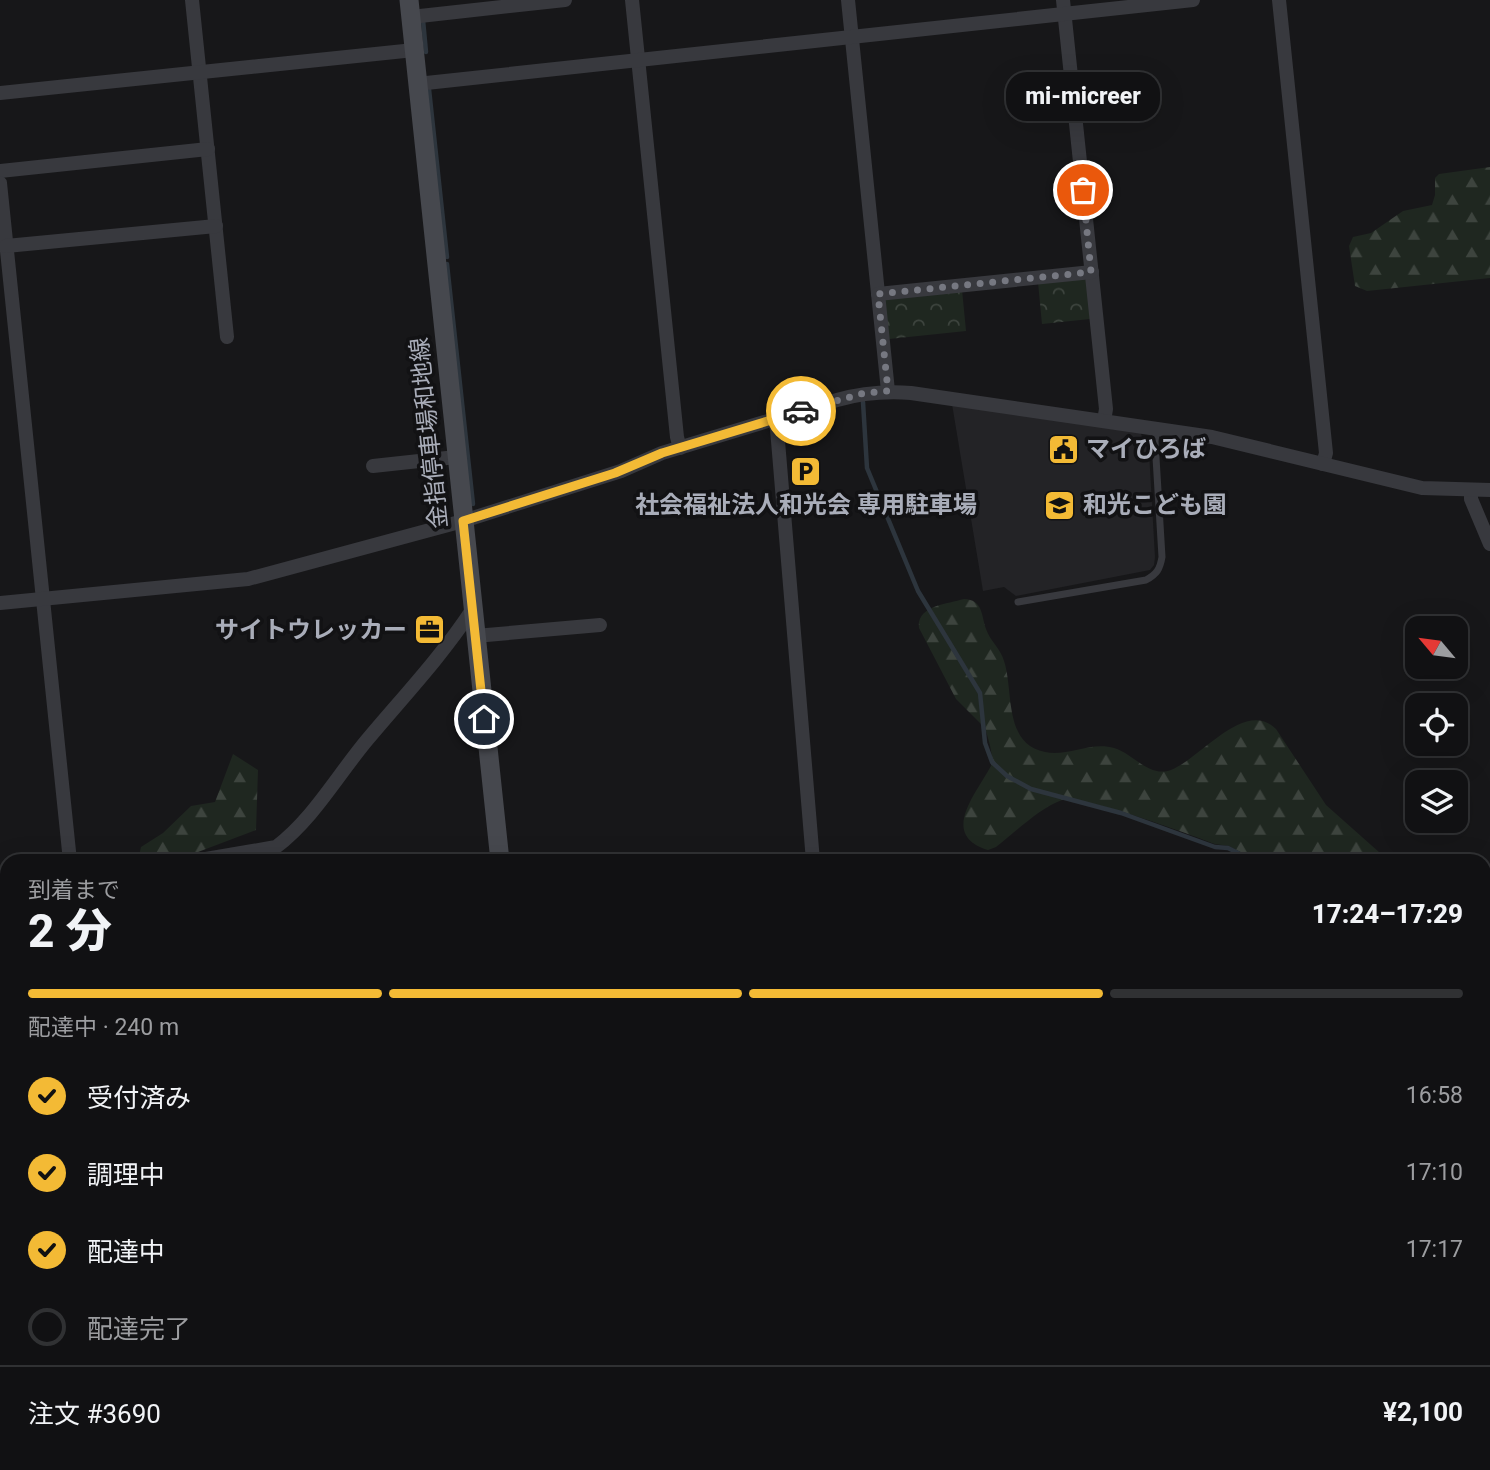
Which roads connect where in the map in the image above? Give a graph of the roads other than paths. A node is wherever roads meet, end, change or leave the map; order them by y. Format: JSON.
{"nodes":[{"id":1,"x":192,"y":0,"type":"edge"},
{"id":2,"x":565,"y":0,"type":"edge"},
{"id":3,"x":632,"y":0,"type":"edge"},
{"id":4,"x":848,"y":0,"type":"edge"},
{"id":5,"x":1193,"y":0,"type":"edge"},
{"id":6,"x":1279,"y":0,"type":"edge"},
{"id":7,"x":1064,"y":7,"type":"edge"},
{"id":8,"x":410,"y":8,"type":"edge"},
{"id":9,"x":851,"y":37,"type":"junction"},
{"id":10,"x":414,"y":50,"type":"junction"},
{"id":11,"x":638,"y":59,"type":"junction"},
{"id":12,"x":201,"y":71,"type":"junction"},
{"id":13,"x":417,"y":84,"type":"junction"},
{"id":14,"x":0,"y":93,"type":"edge"},
{"id":15,"x":208,"y":149,"type":"junction"},
{"id":16,"x":0,"y":171,"type":"edge"},
{"id":17,"x":0,"y":183,"type":"edge"},
{"id":18,"x":216,"y":226,"type":"junction"},
{"id":19,"x":6,"y":246,"type":"junction"},
{"id":20,"x":1091,"y":272,"type":"junction"},
{"id":21,"x":878,"y":294,"type":"junction"},
{"id":22,"x":227,"y":337,"type":"dead end"},
{"id":23,"x":888,"y":391,"type":"junction"},
{"id":24,"x":774,"y":419,"type":"junction"},
{"id":25,"x":1104,"y":421,"type":"junction"},
{"id":26,"x":1157,"y":428,"type":"junction"},
{"id":27,"x":680,"y":448,"type":"junction"},
{"id":28,"x":456,"y":457,"type":"junction"},
{"id":29,"x":1323,"y":464,"type":"junction"},
{"id":30,"x":373,"y":466,"type":"dead end"},
{"id":31,"x":1471,"y":490,"type":"junction"},
{"id":32,"x":1490,"y":490,"type":"edge"},
{"id":33,"x":463,"y":521,"type":"junction"},
{"id":34,"x":1490,"y":544,"type":"edge"},
{"id":35,"x":42,"y":599,"type":"junction"},
{"id":36,"x":1018,"y":602,"type":"dead end"},
{"id":37,"x":0,"y":603,"type":"edge"},
{"id":38,"x":472,"y":610,"type":"junction"},
{"id":39,"x":600,"y":625,"type":"dead end"},
{"id":40,"x":475,"y":636,"type":"junction"},
{"id":41,"x":69,"y":854,"type":"edge"},
{"id":42,"x":235,"y":854,"type":"edge"},
{"id":43,"x":498,"y":854,"type":"edge"},
{"id":44,"x":812,"y":854,"type":"edge"}],
"edges":[{"from":1,"to":12,"type":"street"},
{"from":2,"to":8,"type":"street"},
{"from":3,"to":11,"type":"street"},
{"from":4,"to":9,"type":"street"},
{"from":5,"to":7,"type":"street"},
{"from":6,"to":29,"type":"street"},
{"from":7,"to":9,"type":"street"},
{"from":7,"to":20,"type":"street"},
{"from":8,"to":10,"type":"main road","name":"金指停車場和地線"},
{"from":9,"to":11,"type":"street"},
{"from":9,"to":21,"type":"street"},
{"from":10,"to":12,"type":"street"},
{"from":10,"to":13,"type":"main road","name":"金指停車場和地線"},
{"from":11,"to":13,"type":"street"},
{"from":11,"to":27,"type":"street"},
{"from":12,"to":14,"type":"street"},
{"from":12,"to":15,"type":"street"},
{"from":13,"to":28,"type":"main road","name":"金指停車場和地線"},
{"from":15,"to":16,"type":"street"},
{"from":15,"to":18,"type":"street"},
{"from":17,"to":19,"type":"street"},
{"from":18,"to":19,"type":"street"},
{"from":18,"to":22,"type":"street"},
{"from":19,"to":35,"type":"street"},
{"from":20,"to":21,"type":"street"},
{"from":20,"to":25,"type":"street"},
{"from":21,"to":23,"type":"street"},
{"from":23,"to":24,"type":"street"},
{"from":23,"to":25,"type":"street"},
{"from":24,"to":27,"type":"street"},
{"from":24,"to":44,"type":"street"},
{"from":25,"to":26,"type":"street"},
{"from":26,"to":29,"type":"street"},
{"from":26,"to":36,"type":"lane"},
{"from":27,"to":33,"type":"street"},
{"from":28,"to":30,"type":"street"},
{"from":28,"to":33,"type":"main road","name":"金指停車場和地線"},
{"from":29,"to":31,"type":"street"},
{"from":31,"to":32,"type":"street"},
{"from":31,"to":34,"type":"street"},
{"from":33,"to":35,"type":"street"},
{"from":33,"to":38,"type":"main road","name":"金指停車場和地線"},
{"from":35,"to":37,"type":"street"},
{"from":35,"to":41,"type":"street"},
{"from":38,"to":40,"type":"main road","name":"金指停車場和地線"},
{"from":38,"to":42,"type":"street"},
{"from":39,"to":40,"type":"street"},
{"from":40,"to":43,"type":"main road","name":"金指停車場和地線"}]}
